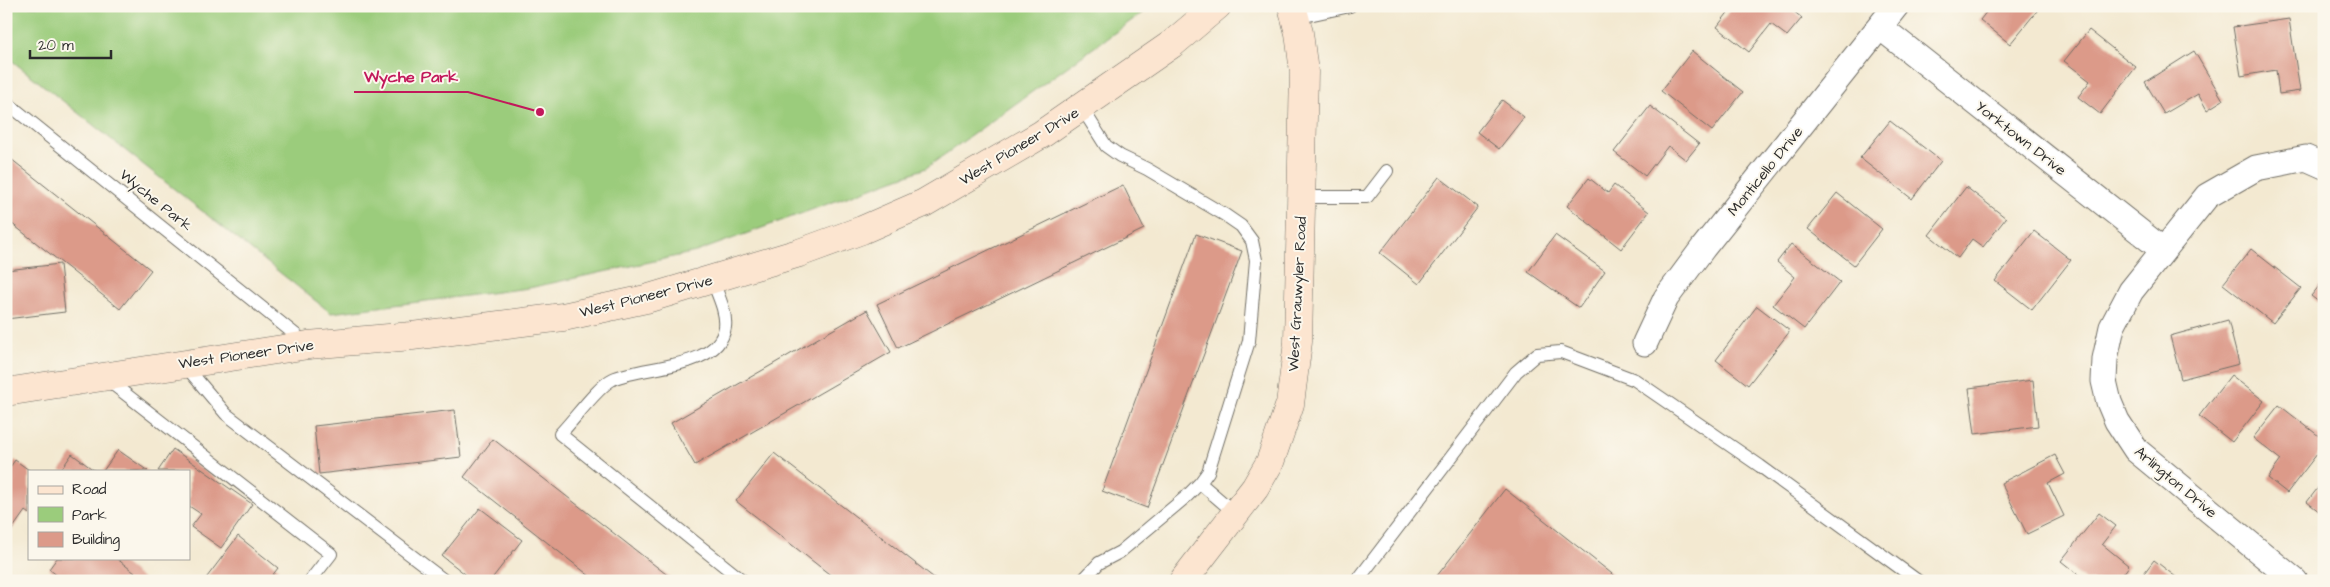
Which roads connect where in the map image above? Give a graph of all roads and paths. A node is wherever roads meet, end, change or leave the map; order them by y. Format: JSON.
{"nodes":[{"id":1,"x":1217,"y":6,"type":"edge"},
{"id":2,"x":1350,"y":6,"type":"edge"},
{"id":3,"x":1896,"y":6,"type":"edge"},
{"id":4,"x":1293,"y":12,"type":"edge"},
{"id":5,"x":1880,"y":27,"type":"junction"},
{"id":6,"x":6,"y":102,"type":"edge"},
{"id":7,"x":1082,"y":108,"type":"junction"},
{"id":8,"x":2324,"y":166,"type":"edge"},
{"id":9,"x":1387,"y":171,"type":"dead end"},
{"id":10,"x":1301,"y":197,"type":"junction"},
{"id":11,"x":2163,"y":250,"type":"junction"},
{"id":12,"x":712,"y":279,"type":"junction"},
{"id":13,"x":1645,"y":343,"type":"dead end"},
{"id":14,"x":308,"y":344,"type":"junction"},
{"id":15,"x":183,"y":363,"type":"junction"},
{"id":16,"x":104,"y":377,"type":"junction"},
{"id":17,"x":6,"y":392,"type":"edge"},
{"id":18,"x":1200,"y":483,"type":"junction"},
{"id":19,"x":1236,"y":514,"type":"junction"},
{"id":20,"x":310,"y":581,"type":"edge"},
{"id":21,"x":445,"y":581,"type":"edge"},
{"id":22,"x":744,"y":581,"type":"edge"},
{"id":23,"x":1082,"y":581,"type":"edge"},
{"id":24,"x":1183,"y":581,"type":"edge"},
{"id":25,"x":1357,"y":581,"type":"edge"},
{"id":26,"x":1918,"y":581,"type":"edge"},
{"id":27,"x":2295,"y":581,"type":"edge"}],
"edges":[{"from":1,"to":7,"type":"main road","name":"West Pioneer Drive"},
{"from":2,"to":4,"type":"lane"},
{"from":3,"to":5,"type":"street","name":"Monticello Drive"},
{"from":4,"to":10,"type":"main road","name":"West Grauwyler Road"},
{"from":5,"to":11,"type":"street","name":"Yorktown Drive"},
{"from":5,"to":13,"type":"street","name":"Monticello Drive"},
{"from":6,"to":14,"type":"lane","name":"Wyche Park"},
{"from":7,"to":12,"type":"main road","name":"West Pioneer Drive"},
{"from":7,"to":18,"type":"lane"},
{"from":8,"to":11,"type":"street","name":"Arlington Drive"},
{"from":9,"to":10,"type":"lane"},
{"from":10,"to":19,"type":"main road","name":"West Grauwyler Road"},
{"from":11,"to":27,"type":"street","name":"Arlington Drive"},
{"from":12,"to":14,"type":"main road","name":"West Pioneer Drive"},
{"from":12,"to":22,"type":"lane"},
{"from":14,"to":15,"type":"main road","name":"West Pioneer Drive"},
{"from":15,"to":16,"type":"main road","name":"West Pioneer Drive"},
{"from":15,"to":21,"type":"lane"},
{"from":16,"to":17,"type":"main road","name":"West Pioneer Drive"},
{"from":16,"to":20,"type":"lane"},
{"from":18,"to":19,"type":"lane"},
{"from":18,"to":23,"type":"lane"},
{"from":19,"to":24,"type":"main road","name":"West Grauwyler Road"},
{"from":25,"to":26,"type":"lane"}]}
